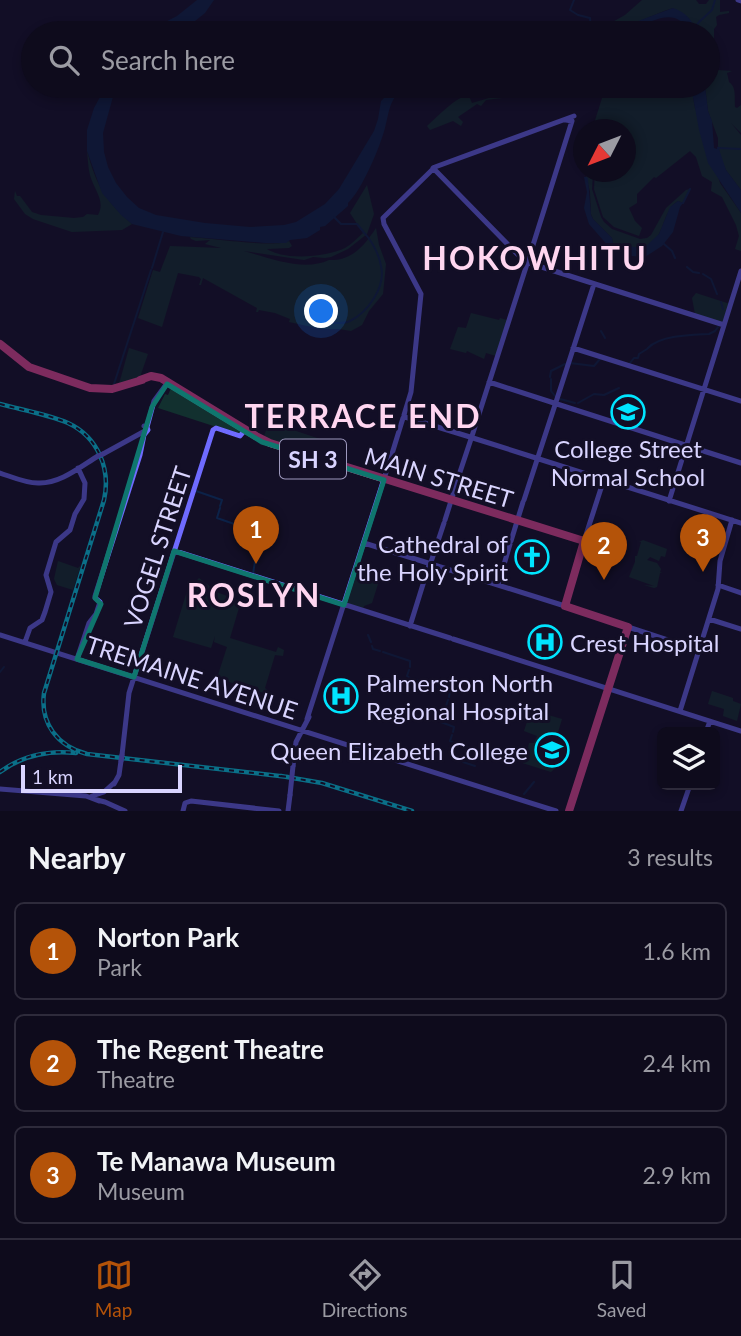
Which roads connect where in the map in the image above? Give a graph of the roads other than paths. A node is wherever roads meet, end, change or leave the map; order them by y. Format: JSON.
{"nodes":[{"id":1,"x":433,"y":168,"type":"junction"},
{"id":2,"x":528,"y":262,"type":"junction"},
{"id":3,"x":741,"y":271,"type":"edge"},
{"id":4,"x":594,"y":284,"type":"junction"},
{"id":5,"x":725,"y":322,"type":"junction"},
{"id":6,"x":1,"y":345,"type":"edge"},
{"id":7,"x":573,"y":348,"type":"junction"},
{"id":8,"x":489,"y":382,"type":"junction"},
{"id":9,"x":167,"y":383,"type":"junction"},
{"id":10,"x":72,"y":387,"type":"dead end"},
{"id":11,"x":90,"y":388,"type":"junction"},
{"id":12,"x":706,"y":390,"type":"junction"},
{"id":13,"x":741,"y":401,"type":"edge"},
{"id":14,"x":555,"y":403,"type":"junction"},
{"id":15,"x":404,"y":416,"type":"junction"},
{"id":16,"x":245,"y":430,"type":"junction"},
{"id":17,"x":143,"y":431,"type":"junction"},
{"id":18,"x":471,"y":438,"type":"junction"},
{"id":19,"x":686,"y":445,"type":"junction"},
{"id":20,"x":537,"y":459,"type":"junction"},
{"id":21,"x":741,"y":463,"type":"edge"},
{"id":22,"x":78,"y":468,"type":"junction"},
{"id":23,"x":0,"y":473,"type":"edge"},
{"id":24,"x":386,"y":481,"type":"junction"},
{"id":25,"x":602,"y":481,"type":"junction"},
{"id":26,"x":670,"y":498,"type":"junction"},
{"id":27,"x":451,"y":503,"type":"junction"},
{"id":28,"x":734,"y":521,"type":"edge"},
{"id":29,"x":519,"y":523,"type":"junction"},
{"id":30,"x":584,"y":542,"type":"junction"},
{"id":31,"x":364,"y":543,"type":"junction"},
{"id":32,"x":174,"y":551,"type":"junction"},
{"id":33,"x":430,"y":564,"type":"junction"},
{"id":34,"x":498,"y":585,"type":"junction"},
{"id":35,"x":718,"y":585,"type":"junction"},
{"id":36,"x":741,"y":592,"type":"edge"},
{"id":37,"x":347,"y":605,"type":"junction"},
{"id":38,"x":565,"y":606,"type":"junction"},
{"id":39,"x":709,"y":619,"type":"junction"},
{"id":40,"x":410,"y":625,"type":"junction"},
{"id":41,"x":626,"y":629,"type":"junction"},
{"id":42,"x":741,"y":629,"type":"edge"},
{"id":43,"x":0,"y":635,"type":"edge"},
{"id":44,"x":25,"y":642,"type":"junction"},
{"id":45,"x":699,"y":650,"type":"junction"},
{"id":46,"x":77,"y":659,"type":"junction"},
{"id":47,"x":134,"y":679,"type":"junction"},
{"id":48,"x":608,"y":688,"type":"junction"},
{"id":49,"x":680,"y":711,"type":"junction"},
{"id":50,"x":710,"y":721,"type":"junction"},
{"id":51,"x":708,"y":727,"type":"edge"},
{"id":52,"x":294,"y":728,"type":"junction"},
{"id":53,"x":306,"y":728,"type":"junction"},
{"id":54,"x":741,"y":731,"type":"edge"},
{"id":55,"x":296,"y":742,"type":"junction"},
{"id":56,"x":114,"y":784,"type":"junction"},
{"id":57,"x":0,"y":789,"type":"edge"},
{"id":58,"x":687,"y":790,"type":"edge"},
{"id":59,"x":43,"y":793,"type":"junction"},
{"id":60,"x":75,"y":795,"type":"junction"},
{"id":61,"x":61,"y":797,"type":"dead end"},
{"id":62,"x":100,"y":798,"type":"junction"},
{"id":63,"x":124,"y":810,"type":"edge"},
{"id":64,"x":183,"y":811,"type":"edge"},
{"id":65,"x":279,"y":811,"type":"edge"},
{"id":66,"x":288,"y":811,"type":"edge"},
{"id":67,"x":556,"y":811,"type":"edge"},
{"id":68,"x":569,"y":811,"type":"edge"},
{"id":69,"x":681,"y":811,"type":"edge"}],
"edges":[{"from":1,"to":2,"type":"main road"},
{"from":1,"to":2,"type":"main road"},
{"from":1,"to":15,"type":"main road"},
{"from":2,"to":4,"type":"main road"},
{"from":2,"to":8,"type":"main road"},
{"from":3,"to":5,"type":"main road"},
{"from":4,"to":5,"type":"main road"},
{"from":4,"to":7,"type":"main road"},
{"from":5,"to":12,"type":"main road"},
{"from":6,"to":11,"type":"highway","number":"SH 3"},
{"from":7,"to":12,"type":"main road"},
{"from":7,"to":14,"type":"main road"},
{"from":8,"to":14,"type":"main road"},
{"from":8,"to":18,"type":"main road"},
{"from":9,"to":11,"type":"highway","number":"SH 3"},
{"from":9,"to":16,"type":"highway","number":"SH 3"},
{"from":9,"to":17,"type":"main road"},
{"from":10,"to":11,"type":"highway"},
{"from":12,"to":13,"type":"main road"},
{"from":12,"to":19,"type":"main road"},
{"from":14,"to":19,"type":"main road"},
{"from":14,"to":20,"type":"main road"},
{"from":15,"to":18,"type":"main road"},
{"from":15,"to":24,"type":"main road"},
{"from":16,"to":24,"type":"highway","name":"MAIN STREET","number":"SH 3"},
{"from":16,"to":32,"type":"main road","name":"VOGEL STREET"},
{"from":17,"to":22,"type":"main road"},
{"from":17,"to":46,"type":"main road"},
{"from":18,"to":20,"type":"main road"},
{"from":18,"to":27,"type":"main road"},
{"from":19,"to":21,"type":"main road"},
{"from":19,"to":26,"type":"main road"},
{"from":20,"to":25,"type":"main road"},
{"from":20,"to":29,"type":"main road"},
{"from":22,"to":23,"type":"main road"},
{"from":22,"to":44,"type":"main road"},
{"from":24,"to":27,"type":"highway","name":"MAIN STREET","number":"SH 3"},
{"from":24,"to":31,"type":"main road"},
{"from":25,"to":26,"type":"main road"},
{"from":25,"to":30,"type":"main road"},
{"from":26,"to":28,"type":"main road"},
{"from":27,"to":29,"type":"highway","name":"MAIN STREET","number":"SH 3"},
{"from":27,"to":33,"type":"main road"},
{"from":28,"to":35,"type":"main road"},
{"from":29,"to":30,"type":"highway","name":"MAIN STREET","number":"SH 3"},
{"from":29,"to":34,"type":"main road"},
{"from":30,"to":38,"type":"highway"},
{"from":31,"to":33,"type":"main road"},
{"from":31,"to":37,"type":"main road"},
{"from":32,"to":37,"type":"main road"},
{"from":32,"to":47,"type":"main road","name":"VOGEL STREET"},
{"from":33,"to":34,"type":"main road"},
{"from":33,"to":40,"type":"main road"},
{"from":34,"to":38,"type":"main road"},
{"from":35,"to":36,"type":"main road"},
{"from":35,"to":39,"type":"main road"},
{"from":37,"to":40,"type":"main road"},
{"from":37,"to":53,"type":"main road"},
{"from":38,"to":41,"type":"highway"},
{"from":39,"to":42,"type":"main road"},
{"from":39,"to":45,"type":"main road"},
{"from":40,"to":48,"type":"main road"},
{"from":41,"to":45,"type":"main road"},
{"from":41,"to":48,"type":"highway"},
{"from":43,"to":44,"type":"main road","name":"TREMAINE AVENUE"},
{"from":44,"to":46,"type":"main road","name":"TREMAINE AVENUE"},
{"from":45,"to":49,"type":"main road"},
{"from":46,"to":47,"type":"main road","name":"TREMAINE AVENUE"},
{"from":47,"to":52,"type":"main road","name":"TREMAINE AVENUE"},
{"from":47,"to":56,"type":"main road","name":"VOGEL STREET"},
{"from":48,"to":49,"type":"main road"},
{"from":48,"to":68,"type":"highway"},
{"from":49,"to":50,"type":"main road"},
{"from":50,"to":51,"type":"main road"},
{"from":50,"to":54,"type":"main road"},
{"from":52,"to":53,"type":"main road","name":"TREMAINE AVENUE"},
{"from":52,"to":55,"type":"main road"},
{"from":53,"to":55,"type":"main road"},
{"from":53,"to":67,"type":"main road","name":"TREMAINE AVENUE"},
{"from":55,"to":66,"type":"main road","bridge":true},
{"from":56,"to":62,"type":"main road"},
{"from":56,"to":63,"type":"main road"},
{"from":57,"to":59,"type":"main road"},
{"from":58,"to":69,"type":"main road"},
{"from":59,"to":60,"type":"main road"},
{"from":59,"to":62,"type":"main road"},
{"from":60,"to":61,"type":"main road"},
{"from":60,"to":62,"type":"main road"},
{"from":62,"to":63,"type":"main road"},
{"from":64,"to":65,"type":"main road"}]}
